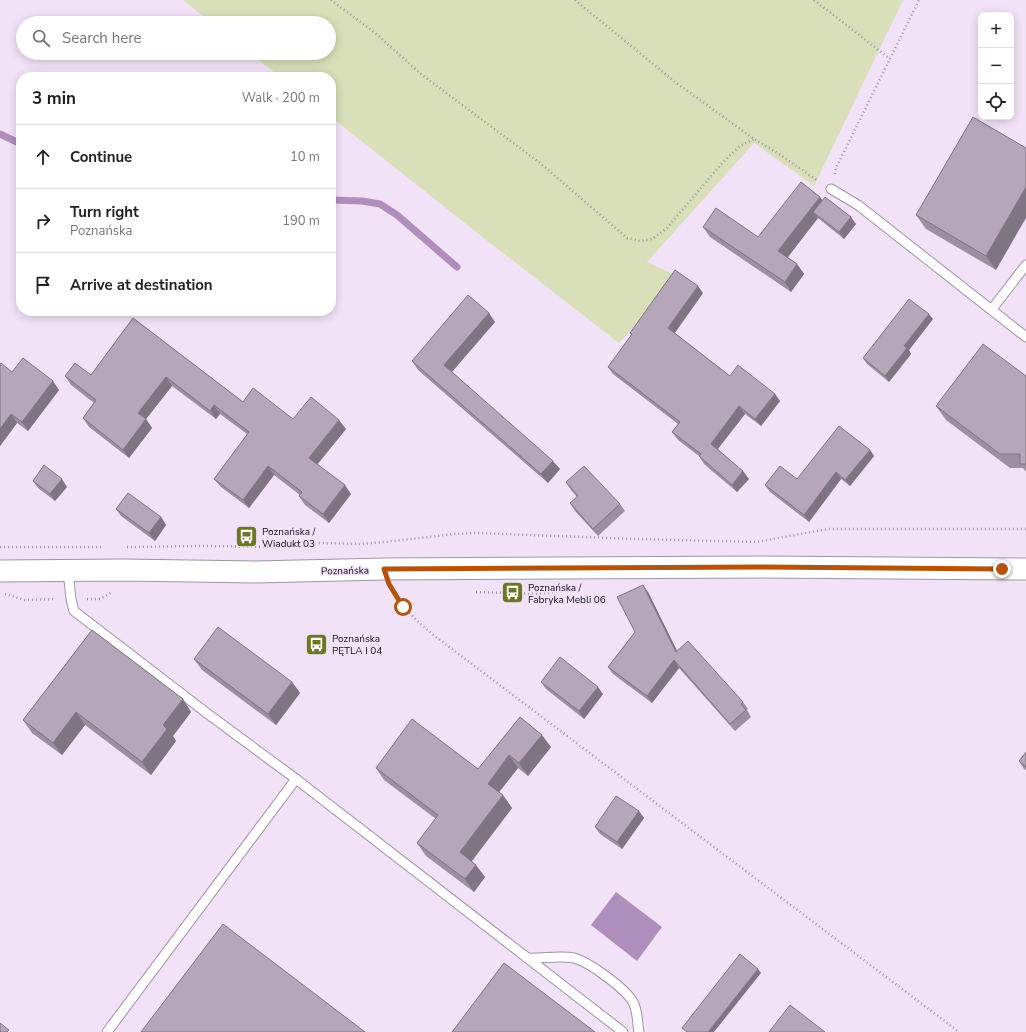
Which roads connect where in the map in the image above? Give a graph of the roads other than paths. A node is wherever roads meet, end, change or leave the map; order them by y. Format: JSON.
{"nodes":[{"id":1,"x":831,"y":189,"type":"road end"},
{"id":2,"x":1026,"y":266,"type":"edge"},
{"id":3,"x":992,"y":309,"type":"junction"},
{"id":4,"x":1026,"y":337,"type":"edge"},
{"id":5,"x":1026,"y":570,"type":"edge"},
{"id":6,"x":0,"y":571,"type":"edge"},
{"id":7,"x":68,"y":571,"type":"junction"},
{"id":8,"x":296,"y":779,"type":"junction"},
{"id":9,"x":527,"y":958,"type":"junction"},
{"id":10,"x":107,"y":1032,"type":"edge"},
{"id":11,"x":623,"y":1032,"type":"edge"},
{"id":12,"x":639,"y":1032,"type":"edge"}],
"edges":[{"from":1,"to":3,"type":"lane"},
{"from":2,"to":3,"type":"lane"},
{"from":3,"to":4,"type":"lane"},
{"from":5,"to":7,"type":"street","name":"Poznańska"},
{"from":6,"to":7,"type":"street","name":"Poznańska"},
{"from":7,"to":8,"type":"lane"},
{"from":8,"to":9,"type":"lane"},
{"from":8,"to":10,"type":"lane"},
{"from":9,"to":11,"type":"lane"},
{"from":9,"to":12,"type":"lane"}]}
